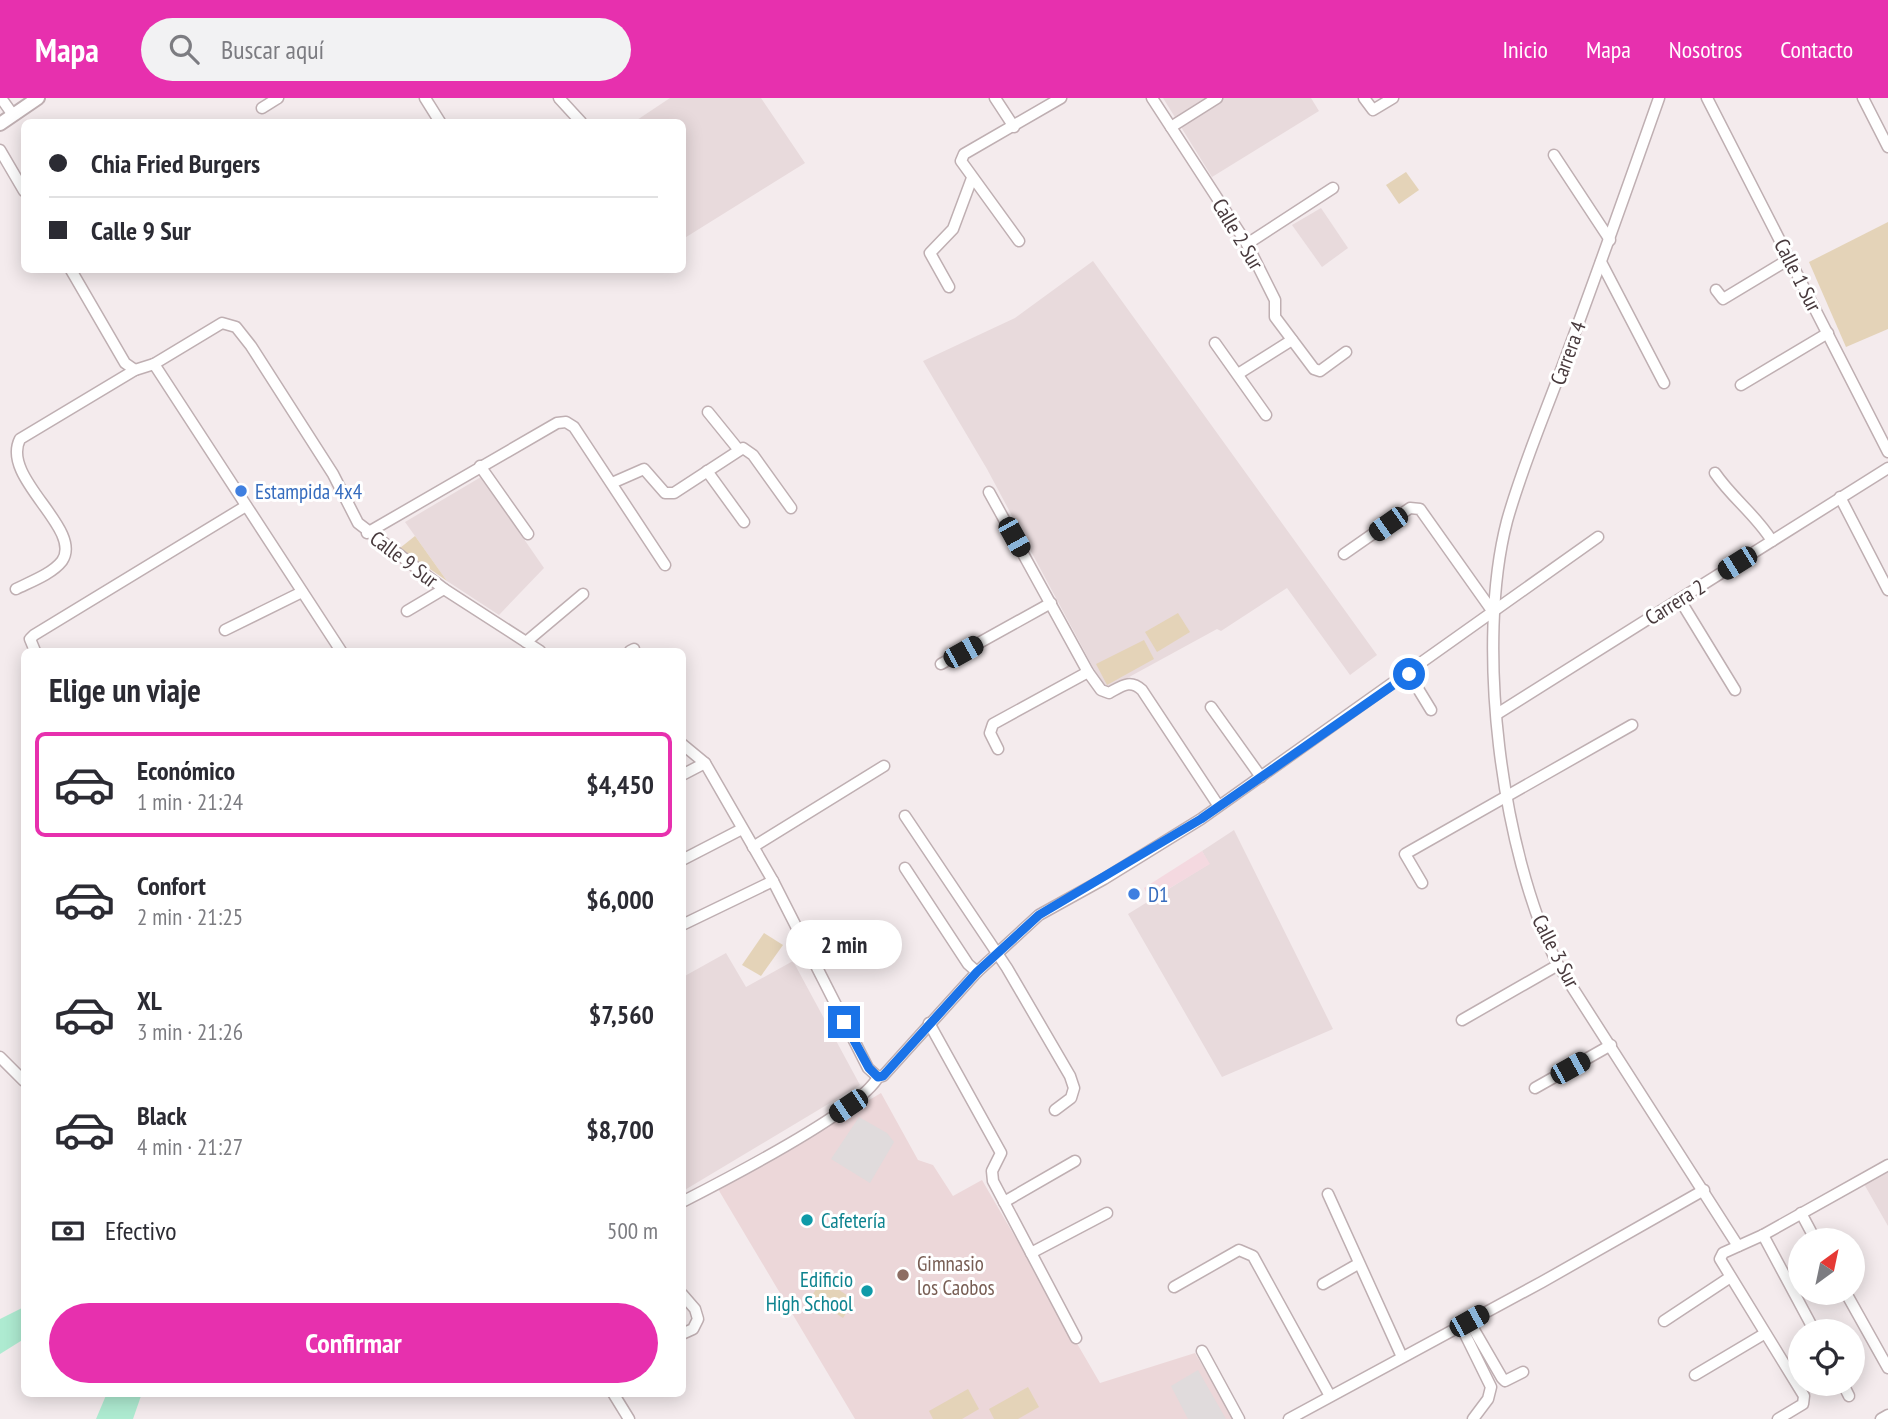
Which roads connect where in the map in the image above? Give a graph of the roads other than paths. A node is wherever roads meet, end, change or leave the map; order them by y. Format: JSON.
{"nodes":[{"id":1,"x":1,"y":98,"type":"edge"},
{"id":2,"x":38,"y":98,"type":"edge"},
{"id":3,"x":278,"y":98,"type":"edge"},
{"id":4,"x":425,"y":98,"type":"edge"},
{"id":5,"x":559,"y":98,"type":"edge"},
{"id":6,"x":995,"y":98,"type":"edge"},
{"id":7,"x":1061,"y":98,"type":"edge"},
{"id":8,"x":1152,"y":98,"type":"edge"},
{"id":9,"x":1217,"y":98,"type":"edge"},
{"id":10,"x":1364,"y":98,"type":"edge"},
{"id":11,"x":1393,"y":98,"type":"edge"},
{"id":12,"x":1659,"y":98,"type":"edge"},
{"id":13,"x":1707,"y":98,"type":"edge"},
{"id":14,"x":1863,"y":98,"type":"edge"},
{"id":15,"x":262,"y":108,"type":"dead end"},
{"id":16,"x":13,"y":115,"type":"junction"},
{"id":17,"x":438,"y":119,"type":"edge"},
{"id":18,"x":579,"y":119,"type":"edge"},
{"id":19,"x":0,"y":124,"type":"edge"},
{"id":20,"x":1014,"y":127,"type":"junction"},
{"id":21,"x":1171,"y":127,"type":"junction"},
{"id":22,"x":1888,"y":147,"type":"edge"},
{"id":23,"x":0,"y":150,"type":"edge"},
{"id":24,"x":1554,"y":155,"type":"dead end"},
{"id":25,"x":972,"y":178,"type":"junction"},
{"id":26,"x":21,"y":186,"type":"edge"},
{"id":27,"x":1334,"y":188,"type":"dead end"},
{"id":28,"x":1610,"y":240,"type":"junction"},
{"id":29,"x":1019,"y":241,"type":"dead end"},
{"id":30,"x":1247,"y":244,"type":"junction"},
{"id":31,"x":1791,"y":258,"type":"junction"},
{"id":32,"x":1601,"y":262,"type":"junction"},
{"id":33,"x":73,"y":273,"type":"edge"},
{"id":34,"x":949,"y":287,"type":"dead end"},
{"id":35,"x":1716,"y":290,"type":"dead end"},
{"id":36,"x":1828,"y":333,"type":"junction"},
{"id":37,"x":1292,"y":340,"type":"junction"},
{"id":38,"x":1215,"y":343,"type":"dead end"},
{"id":39,"x":1346,"y":352,"type":"dead end"},
{"id":40,"x":154,"y":363,"type":"junction"},
{"id":41,"x":135,"y":370,"type":"junction"},
{"id":42,"x":1238,"y":374,"type":"junction"},
{"id":43,"x":1664,"y":383,"type":"dead end"},
{"id":44,"x":1741,"y":385,"type":"dead end"},
{"id":45,"x":708,"y":412,"type":"dead end"},
{"id":46,"x":1266,"y":415,"type":"dead end"},
{"id":47,"x":737,"y":449,"type":"junction"},
{"id":48,"x":1888,"y":452,"type":"edge"},
{"id":49,"x":480,"y":467,"type":"junction"},
{"id":50,"x":1888,"y":468,"type":"edge"},
{"id":51,"x":707,"y":471,"type":"junction"},
{"id":52,"x":1715,"y":473,"type":"dead end"},
{"id":53,"x":612,"y":484,"type":"junction"},
{"id":54,"x":989,"y":492,"type":"dead end"},
{"id":55,"x":1840,"y":497,"type":"junction"},
{"id":56,"x":246,"y":506,"type":"junction"},
{"id":57,"x":791,"y":508,"type":"dead end"},
{"id":58,"x":744,"y":522,"type":"dead end"},
{"id":59,"x":367,"y":533,"type":"junction"},
{"id":60,"x":528,"y":534,"type":"dead end"},
{"id":61,"x":1598,"y":537,"type":"dead end"},
{"id":62,"x":1772,"y":541,"type":"junction"},
{"id":63,"x":1344,"y":554,"type":"dead end"},
{"id":64,"x":665,"y":565,"type":"dead end"},
{"id":65,"x":16,"y":589,"type":"dead end"},
{"id":66,"x":444,"y":589,"type":"junction"},
{"id":67,"x":1888,"y":590,"type":"edge"},
{"id":68,"x":302,"y":592,"type":"junction"},
{"id":69,"x":583,"y":594,"type":"dead end"},
{"id":70,"x":1679,"y":600,"type":"junction"},
{"id":71,"x":1051,"y":603,"type":"junction"},
{"id":72,"x":407,"y":611,"type":"dead end"},
{"id":73,"x":1493,"y":612,"type":"junction"},
{"id":74,"x":225,"y":630,"type":"dead end"},
{"id":75,"x":526,"y":642,"type":"junction"},
{"id":76,"x":34,"y":648,"type":"edge"},
{"id":77,"x":339,"y":648,"type":"edge"},
{"id":78,"x":535,"y":648,"type":"edge"},
{"id":79,"x":941,"y":664,"type":"dead end"},
{"id":80,"x":1088,"y":672,"type":"junction"},
{"id":81,"x":1409,"y":674,"type":"junction"},
{"id":82,"x":1735,"y":690,"type":"dead end"},
{"id":83,"x":1210,"y":708,"type":"dead end"},
{"id":84,"x":1431,"y":710,"type":"dead end"},
{"id":85,"x":1497,"y":714,"type":"junction"},
{"id":86,"x":1632,"y":725,"type":"dead end"},
{"id":87,"x":686,"y":747,"type":"edge"},
{"id":88,"x":998,"y":749,"type":"dead end"},
{"id":89,"x":705,"y":762,"type":"junction"},
{"id":90,"x":884,"y":766,"type":"dead end"},
{"id":91,"x":686,"y":773,"type":"edge"},
{"id":92,"x":1261,"y":777,"type":"junction"},
{"id":93,"x":1508,"y":797,"type":"junction"},
{"id":94,"x":1218,"y":805,"type":"junction"},
{"id":95,"x":905,"y":816,"type":"dead end"},
{"id":96,"x":742,"y":829,"type":"junction"},
{"id":97,"x":753,"y":847,"type":"junction"},
{"id":98,"x":686,"y":858,"type":"edge"},
{"id":99,"x":905,"y":868,"type":"dead end"},
{"id":100,"x":773,"y":881,"type":"junction"},
{"id":101,"x":1422,"y":883,"type":"dead end"},
{"id":102,"x":686,"y":923,"type":"edge"},
{"id":103,"x":997,"y":953,"type":"junction"},
{"id":104,"x":1558,"y":965,"type":"junction"},
{"id":105,"x":977,"y":972,"type":"junction"},
{"id":106,"x":1462,"y":1020,"type":"dead end"},
{"id":107,"x":929,"y":1023,"type":"junction"},
{"id":108,"x":1611,"y":1045,"type":"junction"},
{"id":109,"x":0,"y":1056,"type":"edge"},
{"id":110,"x":878,"y":1077,"type":"junction"},
{"id":111,"x":21,"y":1078,"type":"edge"},
{"id":112,"x":1535,"y":1088,"type":"dead end"},
{"id":113,"x":1055,"y":1110,"type":"dead end"},
{"id":114,"x":1075,"y":1161,"type":"dead end"},
{"id":115,"x":1888,"y":1165,"type":"edge"},
{"id":116,"x":1703,"y":1190,"type":"junction"},
{"id":117,"x":1328,"y":1194,"type":"dead end"},
{"id":118,"x":686,"y":1200,"type":"edge"},
{"id":119,"x":1004,"y":1202,"type":"junction"},
{"id":120,"x":1107,"y":1213,"type":"dead end"},
{"id":121,"x":1801,"y":1213,"type":"junction"},
{"id":122,"x":1809,"y":1228,"type":"edge"},
{"id":123,"x":1763,"y":1235,"type":"junction"},
{"id":124,"x":1738,"y":1246,"type":"junction"},
{"id":125,"x":1031,"y":1253,"type":"junction"},
{"id":126,"x":1358,"y":1264,"type":"junction"},
{"id":127,"x":1729,"y":1278,"type":"junction"},
{"id":128,"x":1323,"y":1284,"type":"dead end"},
{"id":129,"x":1174,"y":1287,"type":"dead end"},
{"id":130,"x":686,"y":1299,"type":"edge"},
{"id":131,"x":1853,"y":1306,"type":"edge"},
{"id":132,"x":1808,"y":1319,"type":"edge"},
{"id":133,"x":1664,"y":1321,"type":"dead end"},
{"id":134,"x":1465,"y":1324,"type":"junction"},
{"id":135,"x":686,"y":1332,"type":"edge"},
{"id":136,"x":1764,"y":1334,"type":"junction"},
{"id":137,"x":1076,"y":1338,"type":"dead end"},
{"id":138,"x":1202,"y":1351,"type":"dead end"},
{"id":139,"x":1402,"y":1357,"type":"junction"},
{"id":140,"x":1888,"y":1368,"type":"edge"},
{"id":141,"x":1523,"y":1372,"type":"dead end"},
{"id":142,"x":1695,"y":1375,"type":"dead end"},
{"id":143,"x":1330,"y":1396,"type":"junction"},
{"id":144,"x":615,"y":1397,"type":"edge"},
{"id":145,"x":1888,"y":1415,"type":"edge"},
{"id":146,"x":629,"y":1419,"type":"edge"},
{"id":147,"x":1239,"y":1419,"type":"edge"},
{"id":148,"x":1289,"y":1419,"type":"edge"},
{"id":149,"x":1473,"y":1419,"type":"edge"},
{"id":150,"x":1779,"y":1419,"type":"edge"},
{"id":151,"x":1881,"y":1419,"type":"edge"}],
"edges":[{"from":1,"to":16,"type":"street"},
{"from":2,"to":16,"type":"street"},
{"from":3,"to":15,"type":"street"},
{"from":4,"to":17,"type":"street"},
{"from":5,"to":18,"type":"street"},
{"from":6,"to":20,"type":"street"},
{"from":7,"to":20,"type":"street"},
{"from":8,"to":21,"type":"street","name":"Calle 2 Sur"},
{"from":9,"to":21,"type":"street"},
{"from":10,"to":11,"type":"street"},
{"from":12,"to":28,"type":"street","name":"Carrera 4"},
{"from":13,"to":31,"type":"street","name":"Calle 1 Sur"},
{"from":14,"to":22,"type":"street"},
{"from":16,"to":19,"type":"street"},
{"from":20,"to":25,"type":"street"},
{"from":21,"to":30,"type":"street","name":"Calle 2 Sur"},
{"from":23,"to":26,"type":"street"},
{"from":24,"to":28,"type":"street"},
{"from":25,"to":29,"type":"street"},
{"from":25,"to":34,"type":"street"},
{"from":27,"to":30,"type":"street"},
{"from":28,"to":32,"type":"street","name":"Carrera 4"},
{"from":30,"to":37,"type":"street","name":"Calle 2 Sur"},
{"from":31,"to":35,"type":"street"},
{"from":31,"to":36,"type":"street","name":"Calle 1 Sur"},
{"from":32,"to":43,"type":"street"},
{"from":32,"to":73,"type":"street","name":"Carrera 4"},
{"from":33,"to":41,"type":"street"},
{"from":36,"to":44,"type":"street"},
{"from":36,"to":48,"type":"street","name":"Calle 1 Sur"},
{"from":37,"to":39,"type":"street","name":"Calle 2 Sur"},
{"from":37,"to":42,"type":"street"},
{"from":38,"to":42,"type":"street"},
{"from":40,"to":41,"type":"street"},
{"from":40,"to":56,"type":"street"},
{"from":40,"to":59,"type":"street","name":"Calle 9 Sur"},
{"from":41,"to":65,"type":"street"},
{"from":42,"to":46,"type":"street"},
{"from":45,"to":47,"type":"street"},
{"from":47,"to":51,"type":"street"},
{"from":47,"to":57,"type":"street"},
{"from":49,"to":53,"type":"street"},
{"from":49,"to":59,"type":"street"},
{"from":49,"to":60,"type":"street"},
{"from":50,"to":55,"type":"street","name":"Carrera 2"},
{"from":51,"to":53,"type":"street"},
{"from":51,"to":58,"type":"street"},
{"from":52,"to":62,"type":"street"},
{"from":53,"to":64,"type":"street"},
{"from":54,"to":71,"type":"street"},
{"from":55,"to":62,"type":"street","name":"Carrera 2"},
{"from":55,"to":67,"type":"street"},
{"from":56,"to":68,"type":"street"},
{"from":56,"to":76,"type":"street"},
{"from":59,"to":66,"type":"street","name":"Calle 9 Sur"},
{"from":61,"to":73,"type":"street"},
{"from":62,"to":70,"type":"street","name":"Carrera 2"},
{"from":63,"to":73,"type":"street"},
{"from":66,"to":72,"type":"street"},
{"from":66,"to":75,"type":"street","name":"Calle 9 Sur"},
{"from":68,"to":74,"type":"street"},
{"from":68,"to":77,"type":"street"},
{"from":69,"to":75,"type":"street"},
{"from":70,"to":82,"type":"street"},
{"from":70,"to":85,"type":"street","name":"Carrera 2"},
{"from":71,"to":79,"type":"street"},
{"from":71,"to":80,"type":"street"},
{"from":73,"to":81,"type":"street"},
{"from":73,"to":85,"type":"street","name":"Calle 3 Sur"},
{"from":75,"to":78,"type":"street","name":"Calle 9 Sur"},
{"from":80,"to":88,"type":"street"},
{"from":80,"to":94,"type":"street"},
{"from":81,"to":84,"type":"street"},
{"from":81,"to":92,"type":"street"},
{"from":83,"to":92,"type":"street"},
{"from":85,"to":93,"type":"street","name":"Calle 3 Sur"},
{"from":86,"to":93,"type":"street"},
{"from":87,"to":89,"type":"street"},
{"from":89,"to":91,"type":"street"},
{"from":89,"to":96,"type":"street"},
{"from":90,"to":97,"type":"street"},
{"from":92,"to":94,"type":"street"},
{"from":93,"to":101,"type":"street"},
{"from":93,"to":104,"type":"street","name":"Calle 3 Sur"},
{"from":94,"to":103,"type":"street"},
{"from":95,"to":103,"type":"street"},
{"from":96,"to":97,"type":"street"},
{"from":96,"to":98,"type":"street"},
{"from":97,"to":100,"type":"street"},
{"from":99,"to":105,"type":"street"},
{"from":100,"to":102,"type":"street"},
{"from":100,"to":110,"type":"street"},
{"from":103,"to":105,"type":"street"},
{"from":103,"to":113,"type":"street"},
{"from":104,"to":106,"type":"street"},
{"from":104,"to":108,"type":"street","name":"Calle 3 Sur"},
{"from":105,"to":107,"type":"street"},
{"from":107,"to":110,"type":"street"},
{"from":107,"to":119,"type":"street"},
{"from":108,"to":112,"type":"street"},
{"from":108,"to":116,"type":"street","name":"Calle 3 Sur"},
{"from":109,"to":111,"type":"street"},
{"from":110,"to":118,"type":"street"},
{"from":114,"to":119,"type":"street"},
{"from":115,"to":121,"type":"street"},
{"from":116,"to":124,"type":"street","name":"Calle 3 Sur"},
{"from":116,"to":134,"type":"street"},
{"from":117,"to":126,"type":"street"},
{"from":119,"to":125,"type":"street"},
{"from":120,"to":125,"type":"street"},
{"from":121,"to":122,"type":"street"},
{"from":121,"to":123,"type":"street"},
{"from":123,"to":124,"type":"street"},
{"from":123,"to":132,"type":"street"},
{"from":124,"to":127,"type":"street"},
{"from":125,"to":137,"type":"street"},
{"from":126,"to":128,"type":"street"},
{"from":126,"to":139,"type":"street"},
{"from":127,"to":133,"type":"street"},
{"from":127,"to":136,"type":"street"},
{"from":129,"to":143,"type":"street"},
{"from":130,"to":135,"type":"street"},
{"from":131,"to":140,"type":"street"},
{"from":134,"to":139,"type":"street"},
{"from":134,"to":141,"type":"street"},
{"from":134,"to":149,"type":"street"},
{"from":136,"to":142,"type":"street"},
{"from":136,"to":150,"type":"street"},
{"from":138,"to":147,"type":"street"},
{"from":139,"to":143,"type":"street"},
{"from":143,"to":148,"type":"street"},
{"from":144,"to":146,"type":"street"},
{"from":145,"to":151,"type":"street"}]}
